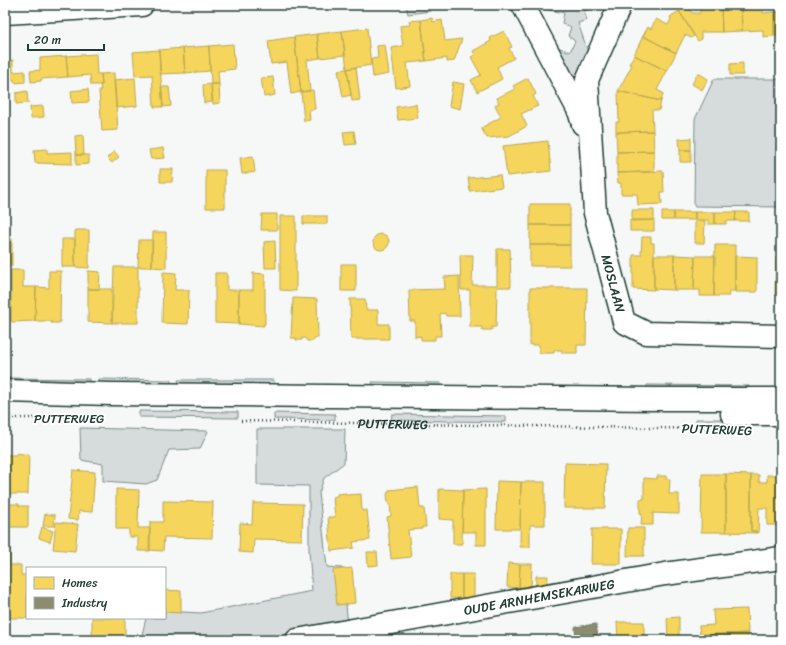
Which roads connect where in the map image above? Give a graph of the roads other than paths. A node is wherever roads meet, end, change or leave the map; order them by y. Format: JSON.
{"nodes":[{"id":1,"x":138,"y":5,"type":"edge"},
{"id":2,"x":142,"y":5,"type":"edge"},
{"id":3,"x":524,"y":5,"type":"edge"},
{"id":4,"x":620,"y":5,"type":"edge"},
{"id":5,"x":5,"y":13,"type":"edge"},
{"id":6,"x":591,"y":158,"type":"junction"},
{"id":7,"x":781,"y":336,"type":"edge"},
{"id":8,"x":5,"y":391,"type":"edge"},
{"id":9,"x":781,"y":398,"type":"edge"},
{"id":10,"x":5,"y":406,"type":"edge"},
{"id":11,"x":781,"y":414,"type":"edge"},
{"id":12,"x":781,"y":558,"type":"edge"},
{"id":13,"x":297,"y":640,"type":"edge"}],
"edges":[{"from":1,"to":2,"type":"main road"},
{"from":1,"to":5,"type":"main road"},
{"from":3,"to":6,"type":"main road","name":"MOSLAAN"},
{"from":4,"to":6,"type":"main road","name":"MOSLAAN"},
{"from":6,"to":7,"type":"main road","name":"MOSLAAN"},
{"from":8,"to":9,"type":"main road","name":"PUTTERWEG"},
{"from":10,"to":11,"type":"main road","name":"PUTTERWEG"},
{"from":12,"to":13,"type":"main road","name":"OUDE ARNHEMSEKARWEG"}]}
